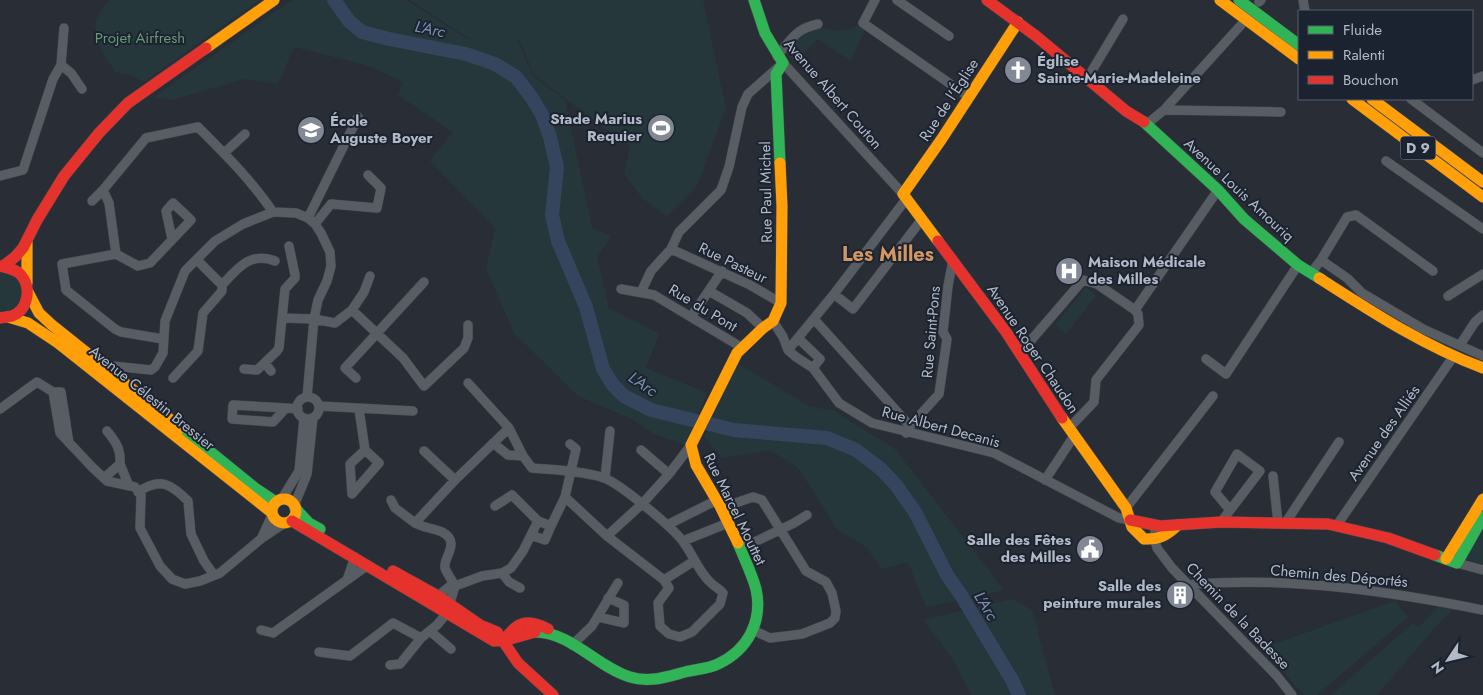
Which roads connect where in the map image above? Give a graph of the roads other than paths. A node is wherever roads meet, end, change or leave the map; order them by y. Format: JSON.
{"nodes":[{"id":1,"x":274,"y":0,"type":"edge"},
{"id":2,"x":754,"y":0,"type":"edge"},
{"id":3,"x":875,"y":0,"type":"edge"},
{"id":4,"x":897,"y":0,"type":"edge"},
{"id":5,"x":987,"y":0,"type":"edge"},
{"id":6,"x":1220,"y":0,"type":"edge"},
{"id":7,"x":1239,"y":0,"type":"edge"},
{"id":8,"x":1123,"y":19,"type":"dead end"},
{"id":9,"x":1018,"y":22,"type":"junction"},
{"id":10,"x":818,"y":24,"type":"dead end"},
{"id":11,"x":1241,"y":25,"type":"dead end"},
{"id":12,"x":64,"y":28,"type":"dead end"},
{"id":13,"x":949,"y":36,"type":"dead end"},
{"id":14,"x":1298,"y":44,"type":"edge"},
{"id":15,"x":1298,"y":59,"type":"edge"},
{"id":16,"x":780,"y":60,"type":"junction"},
{"id":17,"x":61,"y":65,"type":"junction"},
{"id":18,"x":1087,"y":79,"type":"junction"},
{"id":19,"x":82,"y":89,"type":"dead end"},
{"id":20,"x":969,"y":97,"type":"junction"},
{"id":21,"x":1353,"y":100,"type":"edge"},
{"id":22,"x":1373,"y":100,"type":"edge"},
{"id":23,"x":1414,"y":101,"type":"edge"},
{"id":24,"x":1164,"y":110,"type":"junction"},
{"id":25,"x":1281,"y":112,"type":"dead end"},
{"id":26,"x":358,"y":117,"type":"dead end"},
{"id":27,"x":1399,"y":119,"type":"junction"},
{"id":28,"x":1147,"y":124,"type":"junction"},
{"id":29,"x":246,"y":134,"type":"dead end"},
{"id":30,"x":224,"y":153,"type":"junction"},
{"id":31,"x":1483,"y":153,"type":"edge"},
{"id":32,"x":1386,"y":161,"type":"dead end"},
{"id":33,"x":368,"y":175,"type":"dead end"},
{"id":34,"x":1483,"y":175,"type":"edge"},
{"id":35,"x":0,"y":176,"type":"edge"},
{"id":36,"x":1483,"y":182,"type":"edge"},
{"id":37,"x":103,"y":190,"type":"junction"},
{"id":38,"x":1218,"y":190,"type":"junction"},
{"id":39,"x":905,"y":196,"type":"junction"},
{"id":40,"x":1483,"y":196,"type":"edge"},
{"id":41,"x":92,"y":201,"type":"dead end"},
{"id":42,"x":273,"y":212,"type":"junction"},
{"id":43,"x":922,"y":219,"type":"junction"},
{"id":44,"x":311,"y":221,"type":"junction"},
{"id":45,"x":1483,"y":229,"type":"edge"},
{"id":46,"x":172,"y":239,"type":"dead end"},
{"id":47,"x":27,"y":243,"type":"junction"},
{"id":48,"x":289,"y":246,"type":"dead end"},
{"id":49,"x":671,"y":249,"type":"junction"},
{"id":50,"x":116,"y":254,"type":"junction"},
{"id":51,"x":196,"y":260,"type":"junction"},
{"id":52,"x":953,"y":260,"type":"junction"},
{"id":53,"x":1321,"y":260,"type":"junction"},
{"id":54,"x":275,"y":261,"type":"dead end"},
{"id":55,"x":1298,"y":265,"type":"junction"},
{"id":56,"x":1,"y":266,"type":"edge"},
{"id":57,"x":722,"y":271,"type":"junction"},
{"id":58,"x":1433,"y":272,"type":"dead end"},
{"id":59,"x":1311,"y":273,"type":"junction"},
{"id":60,"x":1483,"y":274,"type":"edge"},
{"id":61,"x":370,"y":276,"type":"dead end"},
{"id":62,"x":424,"y":282,"type":"dead end"},
{"id":63,"x":222,"y":285,"type":"junction"},
{"id":64,"x":27,"y":288,"type":"junction"},
{"id":65,"x":621,"y":288,"type":"dead end"},
{"id":66,"x":709,"y":291,"type":"junction"},
{"id":67,"x":641,"y":292,"type":"junction"},
{"id":68,"x":834,"y":294,"type":"junction"},
{"id":69,"x":1448,"y":296,"type":"dead end"},
{"id":70,"x":781,"y":303,"type":"junction"},
{"id":71,"x":352,"y":310,"type":"junction"},
{"id":72,"x":1135,"y":310,"type":"junction"},
{"id":73,"x":1483,"y":315,"type":"edge"},
{"id":74,"x":691,"y":317,"type":"junction"},
{"id":75,"x":3,"y":318,"type":"edge"},
{"id":76,"x":282,"y":318,"type":"junction"},
{"id":77,"x":314,"y":319,"type":"junction"},
{"id":78,"x":814,"y":319,"type":"junction"},
{"id":79,"x":773,"y":321,"type":"junction"},
{"id":80,"x":468,"y":325,"type":"dead end"},
{"id":81,"x":763,"y":328,"type":"junction"},
{"id":82,"x":376,"y":334,"type":"junction"},
{"id":83,"x":163,"y":338,"type":"junction"},
{"id":84,"x":798,"y":338,"type":"junction"},
{"id":85,"x":1460,"y":345,"type":"junction"},
{"id":86,"x":742,"y":347,"type":"junction"},
{"id":87,"x":788,"y":350,"type":"junction"},
{"id":88,"x":1020,"y":353,"type":"junction"},
{"id":89,"x":1483,"y":356,"type":"edge"},
{"id":90,"x":1453,"y":357,"type":"junction"},
{"id":91,"x":1206,"y":359,"type":"dead end"},
{"id":92,"x":265,"y":364,"type":"junction"},
{"id":93,"x":103,"y":365,"type":"junction"},
{"id":94,"x":813,"y":368,"type":"junction"},
{"id":95,"x":1483,"y":368,"type":"edge"},
{"id":96,"x":244,"y":369,"type":"dead end"},
{"id":97,"x":271,"y":371,"type":"dead end"},
{"id":98,"x":173,"y":378,"type":"dead end"},
{"id":99,"x":356,"y":378,"type":"dead end"},
{"id":100,"x":468,"y":383,"type":"dead end"},
{"id":101,"x":1213,"y":396,"type":"dead end"},
{"id":102,"x":307,"y":397,"type":"junction"},
{"id":103,"x":319,"y":406,"type":"junction"},
{"id":104,"x":286,"y":408,"type":"junction"},
{"id":105,"x":0,"y":409,"type":"edge"},
{"id":106,"x":298,"y":409,"type":"junction"},
{"id":107,"x":359,"y":409,"type":"junction"},
{"id":108,"x":413,"y":411,"type":"dead end"},
{"id":109,"x":308,"y":418,"type":"junction"},
{"id":110,"x":509,"y":428,"type":"junction"},
{"id":111,"x":908,"y":429,"type":"junction"},
{"id":112,"x":610,"y":430,"type":"dead end"},
{"id":113,"x":107,"y":431,"type":"dead end"},
{"id":114,"x":1072,"y":432,"type":"junction"},
{"id":115,"x":693,"y":441,"type":"junction"},
{"id":116,"x":1339,"y":442,"type":"dead end"},
{"id":117,"x":493,"y":443,"type":"junction"},
{"id":118,"x":570,"y":444,"type":"dead end"},
{"id":119,"x":365,"y":450,"type":"junction"},
{"id":120,"x":641,"y":450,"type":"dead end"},
{"id":121,"x":424,"y":451,"type":"dead end"},
{"id":122,"x":523,"y":456,"type":"junction"},
{"id":123,"x":120,"y":464,"type":"junction"},
{"id":124,"x":571,"y":472,"type":"junction"},
{"id":125,"x":668,"y":474,"type":"junction"},
{"id":126,"x":1273,"y":476,"type":"dead end"},
{"id":127,"x":104,"y":478,"type":"junction"},
{"id":128,"x":604,"y":478,"type":"junction"},
{"id":129,"x":455,"y":480,"type":"junction"},
{"id":130,"x":1045,"y":480,"type":"junction"},
{"id":131,"x":129,"y":486,"type":"junction"},
{"id":132,"x":138,"y":492,"type":"junction"},
{"id":133,"x":565,"y":497,"type":"junction"},
{"id":134,"x":1483,"y":498,"type":"edge"},
{"id":135,"x":391,"y":500,"type":"dead end"},
{"id":136,"x":642,"y":504,"type":"junction"},
{"id":137,"x":719,"y":504,"type":"junction"},
{"id":138,"x":495,"y":506,"type":"dead end"},
{"id":139,"x":275,"y":507,"type":"junction"},
{"id":140,"x":295,"y":507,"type":"junction"},
{"id":141,"x":1126,"y":508,"type":"junction"},
{"id":142,"x":1230,"y":510,"type":"junction"},
{"id":143,"x":807,"y":515,"type":"dead end"},
{"id":144,"x":1483,"y":517,"type":"edge"},
{"id":145,"x":1130,"y":520,"type":"junction"},
{"id":146,"x":538,"y":521,"type":"junction"},
{"id":147,"x":287,"y":522,"type":"junction"},
{"id":148,"x":1221,"y":522,"type":"junction"},
{"id":149,"x":415,"y":523,"type":"junction"},
{"id":150,"x":728,"y":523,"type":"junction"},
{"id":151,"x":1282,"y":523,"type":"junction"},
{"id":152,"x":667,"y":525,"type":"junction"},
{"id":153,"x":1178,"y":525,"type":"junction"},
{"id":154,"x":1337,"y":525,"type":"junction"},
{"id":155,"x":551,"y":526,"type":"junction"},
{"id":156,"x":1155,"y":526,"type":"junction"},
{"id":157,"x":780,"y":529,"type":"junction"},
{"id":158,"x":531,"y":535,"type":"junction"},
{"id":159,"x":607,"y":536,"type":"junction"},
{"id":160,"x":262,"y":538,"type":"junction"},
{"id":161,"x":1159,"y":540,"type":"junction"},
{"id":162,"x":683,"y":541,"type":"junction"},
{"id":163,"x":740,"y":549,"type":"junction"},
{"id":164,"x":355,"y":557,"type":"junction"},
{"id":165,"x":694,"y":561,"type":"junction"},
{"id":166,"x":1451,"y":561,"type":"junction"},
{"id":167,"x":368,"y":565,"type":"junction"},
{"id":168,"x":1483,"y":570,"type":"edge"},
{"id":169,"x":502,"y":573,"type":"junction"},
{"id":170,"x":214,"y":575,"type":"junction"},
{"id":171,"x":347,"y":580,"type":"junction"},
{"id":172,"x":664,"y":580,"type":"junction"},
{"id":173,"x":618,"y":583,"type":"dead end"},
{"id":174,"x":455,"y":586,"type":"junction"},
{"id":175,"x":1191,"y":586,"type":"junction"},
{"id":176,"x":520,"y":588,"type":"dead end"},
{"id":177,"x":438,"y":596,"type":"junction"},
{"id":178,"x":608,"y":598,"type":"junction"},
{"id":179,"x":449,"y":609,"type":"junction"},
{"id":180,"x":1483,"y":610,"type":"edge"},
{"id":181,"x":598,"y":617,"type":"junction"},
{"id":182,"x":261,"y":630,"type":"dead end"},
{"id":183,"x":753,"y":630,"type":"junction"},
{"id":184,"x":430,"y":631,"type":"junction"},
{"id":185,"x":422,"y":638,"type":"junction"},
{"id":186,"x":504,"y":641,"type":"junction"},
{"id":187,"x":572,"y":645,"type":"junction"},
{"id":188,"x":451,"y":649,"type":"dead end"},
{"id":189,"x":319,"y":652,"type":"dead end"},
{"id":190,"x":390,"y":665,"type":"dead end"},
{"id":191,"x":553,"y":695,"type":"edge"},
{"id":192,"x":1292,"y":695,"type":"edge"}],
"edges":[{"from":1,"to":47,"type":"main road"},
{"from":2,"to":16,"type":"main road","name":"Avenue Albert Couton"},
{"from":3,"to":20,"type":"street"},
{"from":4,"to":13,"type":"street"},
{"from":5,"to":9,"type":"main road","name":"Avenue Louis Amouriq"},
{"from":6,"to":15,"type":"main road"},
{"from":7,"to":14,"type":"main road"},
{"from":8,"to":18,"type":"street"},
{"from":9,"to":18,"type":"main road","name":"Avenue Louis Amouriq"},
{"from":9,"to":20,"type":"main road","name":"Rue de l'Église"},
{"from":10,"to":16,"type":"street"},
{"from":11,"to":24,"type":"street"},
{"from":12,"to":17,"type":"street"},
{"from":16,"to":39,"type":"street","name":"Avenue Albert Couton"},
{"from":16,"to":49,"type":"street"},
{"from":16,"to":70,"type":"main road","name":"Rue Paul Michel"},
{"from":17,"to":19,"type":"street"},
{"from":17,"to":35,"type":"street"},
{"from":18,"to":28,"type":"main road","name":"Avenue Louis Amouriq"},
{"from":20,"to":39,"type":"main road","name":"Rue de l'Église"},
{"from":21,"to":40,"type":"main road","number":"D 9"},
{"from":22,"to":27,"type":"main road","number":"D 9"},
{"from":23,"to":31,"type":"street"},
{"from":24,"to":25,"type":"street"},
{"from":24,"to":28,"type":"street"},
{"from":26,"to":44,"type":"street"},
{"from":27,"to":34,"type":"main road"},
{"from":27,"to":36,"type":"main road","number":"D 9"},
{"from":28,"to":38,"type":"main road","name":"Avenue Louis Amouriq"},
{"from":29,"to":30,"type":"street"},
{"from":30,"to":37,"type":"street"},
{"from":30,"to":42,"type":"street"},
{"from":32,"to":45,"type":"street"},
{"from":33,"to":44,"type":"street"},
{"from":37,"to":41,"type":"street"},
{"from":37,"to":50,"type":"street"},
{"from":38,"to":55,"type":"main road","name":"Avenue Louis Amouriq"},
{"from":38,"to":72,"type":"street"},
{"from":39,"to":43,"type":"main road","name":"Avenue Roger Chaudon"},
{"from":39,"to":68,"type":"street"},
{"from":42,"to":44,"type":"street"},
{"from":42,"to":51,"type":"street"},
{"from":43,"to":52,"type":"main road","name":"Avenue Roger Chaudon"},
{"from":43,"to":68,"type":"street"},
{"from":44,"to":77,"type":"street"},
{"from":46,"to":50,"type":"street"},
{"from":47,"to":56,"type":"main road"},
{"from":47,"to":64,"type":"main road"},
{"from":48,"to":76,"type":"street"},
{"from":49,"to":57,"type":"street","name":"Rue Pasteur"},
{"from":49,"to":67,"type":"street"},
{"from":50,"to":83,"type":"street"},
{"from":51,"to":63,"type":"street"},
{"from":51,"to":83,"type":"street"},
{"from":52,"to":88,"type":"main road","name":"Avenue Roger Chaudon"},
{"from":52,"to":111,"type":"street","name":"Rue Saint-Pons"},
{"from":53,"to":58,"type":"street"},
{"from":53,"to":59,"type":"street"},
{"from":53,"to":85,"type":"street"},
{"from":54,"to":63,"type":"street"},
{"from":55,"to":59,"type":"main road","name":"Avenue Louis Amouriq"},
{"from":55,"to":91,"type":"street"},
{"from":56,"to":64,"type":"main road"},
{"from":57,"to":66,"type":"street"},
{"from":57,"to":70,"type":"street","name":"Rue Pasteur"},
{"from":59,"to":90,"type":"main road","name":"Avenue Louis Amouriq"},
{"from":60,"to":69,"type":"street"},
{"from":61,"to":71,"type":"street"},
{"from":62,"to":82,"type":"street"},
{"from":63,"to":98,"type":"street"},
{"from":64,"to":75,"type":"main road"},
{"from":64,"to":93,"type":"main road","name":"Avenue Célestin Bressier"},
{"from":65,"to":67,"type":"street","name":"Rue du Pont"},
{"from":66,"to":74,"type":"street"},
{"from":66,"to":81,"type":"street"},
{"from":67,"to":74,"type":"street","name":"Rue du Pont"},
{"from":68,"to":78,"type":"street"},
{"from":70,"to":79,"type":"main road","name":"Rue Paul Michel"},
{"from":71,"to":77,"type":"street"},
{"from":71,"to":82,"type":"street"},
{"from":72,"to":88,"type":"street"},
{"from":72,"to":114,"type":"street"},
{"from":73,"to":85,"type":"street"},
{"from":74,"to":86,"type":"street","name":"Rue du Pont"},
{"from":75,"to":139,"type":"main road","name":"Avenue Célestin Bressier"},
{"from":76,"to":77,"type":"street"},
{"from":76,"to":92,"type":"street"},
{"from":77,"to":102,"type":"street"},
{"from":78,"to":84,"type":"street"},
{"from":78,"to":111,"type":"street"},
{"from":79,"to":81,"type":"main road"},
{"from":79,"to":87,"type":"street"},
{"from":80,"to":82,"type":"street"},
{"from":81,"to":86,"type":"main road"},
{"from":82,"to":99,"type":"street"},
{"from":83,"to":93,"type":"street"},
{"from":84,"to":87,"type":"street"},
{"from":84,"to":94,"type":"street"},
{"from":85,"to":89,"type":"street"},
{"from":86,"to":115,"type":"main road"},
{"from":87,"to":94,"type":"street","name":"Rue Albert Decanis"},
{"from":88,"to":114,"type":"main road","name":"Avenue Roger Chaudon"},
{"from":90,"to":95,"type":"main road","name":"Avenue Louis Amouriq"},
{"from":90,"to":154,"type":"street","name":"Avenue des Alliés"},
{"from":92,"to":96,"type":"street"},
{"from":92,"to":97,"type":"street"},
{"from":93,"to":139,"type":"main road","name":"Avenue Célestin Bressier"},
{"from":94,"to":111,"type":"street","name":"Rue Albert Decanis"},
{"from":100,"to":110,"type":"street"},
{"from":101,"to":141,"type":"street"},
{"from":102,"to":103,"type":"street"},
{"from":102,"to":106,"type":"street"},
{"from":103,"to":107,"type":"street"},
{"from":103,"to":109,"type":"street"},
{"from":104,"to":104,"type":"street"},
{"from":104,"to":106,"type":"street"},
{"from":105,"to":127,"type":"street"},
{"from":106,"to":109,"type":"street"},
{"from":107,"to":108,"type":"street"},
{"from":107,"to":119,"type":"street"},
{"from":109,"to":139,"type":"street"},
{"from":109,"to":140,"type":"street"},
{"from":110,"to":117,"type":"street"},
{"from":110,"to":122,"type":"street"},
{"from":111,"to":130,"type":"street","name":"Rue Albert Decanis"},
{"from":112,"to":128,"type":"street"},
{"from":113,"to":123,"type":"street"},
{"from":114,"to":130,"type":"street"},
{"from":114,"to":141,"type":"main road","name":"Avenue Roger Chaudon"},
{"from":115,"to":125,"type":"street"},
{"from":115,"to":137,"type":"main road","name":"Rue Marcel Mouttet"},
{"from":116,"to":151,"type":"street"},
{"from":117,"to":122,"type":"street"},
{"from":117,"to":129,"type":"street"},
{"from":118,"to":124,"type":"street"},
{"from":119,"to":119,"type":"street"},
{"from":120,"to":125,"type":"street"},
{"from":121,"to":129,"type":"street"},
{"from":122,"to":124,"type":"street"},
{"from":123,"to":127,"type":"street"},
{"from":123,"to":131,"type":"street"},
{"from":124,"to":128,"type":"street"},
{"from":124,"to":133,"type":"street"},
{"from":125,"to":136,"type":"street"},
{"from":126,"to":151,"type":"street"},
{"from":127,"to":131,"type":"street"},
{"from":128,"to":136,"type":"street"},
{"from":129,"to":149,"type":"street"},
{"from":130,"to":145,"type":"street","name":"Rue Albert Decanis"},
{"from":131,"to":132,"type":"street"},
{"from":132,"to":170,"type":"street"},
{"from":132,"to":170,"type":"street"},
{"from":133,"to":155,"type":"street"},
{"from":133,"to":159,"type":"street"},
{"from":134,"to":166,"type":"main road"},
{"from":135,"to":149,"type":"street"},
{"from":136,"to":152,"type":"street"},
{"from":136,"to":159,"type":"street"},
{"from":137,"to":150,"type":"main road","name":"Rue Marcel Mouttet"},
{"from":137,"to":152,"type":"street"},
{"from":137,"to":157,"type":"street"},
{"from":138,"to":146,"type":"street"},
{"from":139,"to":140,"type":"main road"},
{"from":139,"to":147,"type":"main road"},
{"from":139,"to":160,"type":"street"},
{"from":140,"to":147,"type":"main road"},
{"from":140,"to":177,"type":"main road"},
{"from":141,"to":145,"type":"main road","name":"Avenue Roger Chaudon"},
{"from":142,"to":142,"type":"street"},
{"from":142,"to":148,"type":"street"},
{"from":143,"to":157,"type":"street"},
{"from":144,"to":166,"type":"main road"},
{"from":145,"to":156,"type":"main road"},
{"from":145,"to":161,"type":"main road","name":"Avenue Roger Chaudon"},
{"from":146,"to":155,"type":"street"},
{"from":146,"to":158,"type":"street"},
{"from":147,"to":160,"type":"street"},
{"from":147,"to":164,"type":"main road"},
{"from":148,"to":151,"type":"main road"},
{"from":148,"to":153,"type":"main road"},
{"from":149,"to":174,"type":"street"},
{"from":150,"to":162,"type":"street"},
{"from":150,"to":163,"type":"main road","name":"Rue Marcel Mouttet"},
{"from":151,"to":154,"type":"main road"},
{"from":152,"to":162,"type":"street"},
{"from":153,"to":156,"type":"main road"},
{"from":153,"to":161,"type":"main road"},
{"from":154,"to":166,"type":"main road"},
{"from":155,"to":158,"type":"street"},
{"from":156,"to":161,"type":"street","name":"Chemin de la Badesse"},
{"from":157,"to":163,"type":"street"},
{"from":157,"to":183,"type":"street"},
{"from":158,"to":169,"type":"street"},
{"from":159,"to":172,"type":"street"},
{"from":160,"to":170,"type":"street"},
{"from":161,"to":175,"type":"street","name":"Chemin de la Badesse"},
{"from":162,"to":165,"type":"street"},
{"from":163,"to":183,"type":"main road","name":"Rue Marcel Mouttet"},
{"from":164,"to":167,"type":"main road"},
{"from":164,"to":171,"type":"street"},
{"from":165,"to":172,"type":"street"},
{"from":165,"to":172,"type":"street"},
{"from":166,"to":168,"type":"street"},
{"from":167,"to":171,"type":"street"},
{"from":167,"to":179,"type":"main road"},
{"from":169,"to":174,"type":"street"},
{"from":169,"to":176,"type":"street"},
{"from":171,"to":182,"type":"street"},
{"from":173,"to":178,"type":"street"},
{"from":174,"to":177,"type":"street"},
{"from":174,"to":179,"type":"street"},
{"from":175,"to":180,"type":"street","name":"Chemin des Déportés"},
{"from":175,"to":192,"type":"street","name":"Chemin de la Badesse"},
{"from":177,"to":179,"type":"main road"},
{"from":178,"to":181,"type":"street"},
{"from":178,"to":181,"type":"street"},
{"from":179,"to":184,"type":"street"},
{"from":179,"to":186,"type":"main road"},
{"from":181,"to":187,"type":"street"},
{"from":183,"to":187,"type":"main road","name":"Rue Marcel Mouttet"},
{"from":184,"to":185,"type":"street"},
{"from":184,"to":188,"type":"street"},
{"from":185,"to":189,"type":"street"},
{"from":185,"to":190,"type":"street"},
{"from":186,"to":187,"type":"main road","name":"Rue Marcel Mouttet"},
{"from":186,"to":191,"type":"main road"}]}
